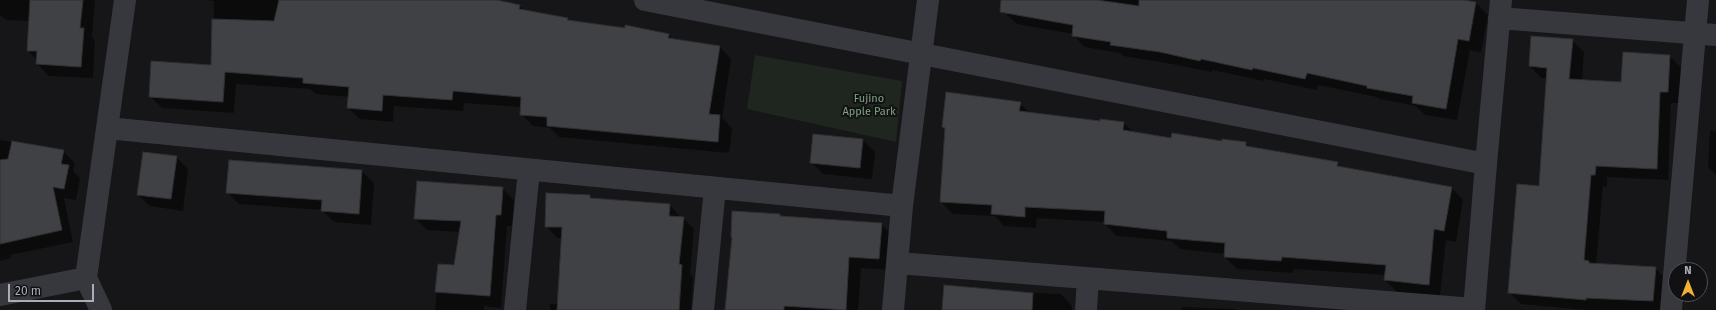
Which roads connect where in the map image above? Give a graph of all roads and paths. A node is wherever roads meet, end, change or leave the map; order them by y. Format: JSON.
{"nodes":[{"id":1,"x":125,"y":0,"type":"edge"},
{"id":2,"x":645,"y":0,"type":"edge"},
{"id":3,"x":928,"y":0,"type":"edge"},
{"id":4,"x":1698,"y":0,"type":"edge"},
{"id":5,"x":1500,"y":9,"type":"edge"},
{"id":6,"x":1695,"y":33,"type":"junction"},
{"id":7,"x":1716,"y":35,"type":"edge"},
{"id":8,"x":921,"y":53,"type":"junction"},
{"id":9,"x":107,"y":128,"type":"junction"},
{"id":10,"x":1486,"y":164,"type":"junction"},
{"id":11,"x":529,"y":170,"type":"junction"},
{"id":12,"x":715,"y":188,"type":"junction"},
{"id":13,"x":902,"y":206,"type":"junction"},
{"id":14,"x":898,"y":263,"type":"junction"},
{"id":15,"x":86,"y":278,"type":"junction"},
{"id":16,"x":1088,"y":279,"type":"junction"},
{"id":17,"x":0,"y":294,"type":"edge"},
{"id":18,"x":1283,"y":302,"type":"edge"},
{"id":19,"x":101,"y":310,"type":"edge"},
{"id":20,"x":515,"y":310,"type":"edge"},
{"id":21,"x":703,"y":310,"type":"edge"},
{"id":22,"x":893,"y":310,"type":"edge"},
{"id":23,"x":1086,"y":310,"type":"edge"},
{"id":24,"x":1474,"y":310,"type":"edge"},
{"id":25,"x":1671,"y":310,"type":"edge"}],
"edges":[{"from":1,"to":9,"type":"street"},
{"from":2,"to":8,"type":"street"},
{"from":3,"to":8,"type":"street"},
{"from":4,"to":6,"type":"street"},
{"from":5,"to":6,"type":"street"},
{"from":5,"to":10,"type":"street"},
{"from":6,"to":7,"type":"street"},
{"from":6,"to":25,"type":"street"},
{"from":8,"to":10,"type":"street"},
{"from":8,"to":13,"type":"street"},
{"from":9,"to":11,"type":"street"},
{"from":9,"to":15,"type":"street"},
{"from":10,"to":24,"type":"street"},
{"from":11,"to":12,"type":"street"},
{"from":11,"to":20,"type":"street"},
{"from":12,"to":13,"type":"street"},
{"from":12,"to":21,"type":"street"},
{"from":13,"to":14,"type":"street"},
{"from":14,"to":16,"type":"street"},
{"from":14,"to":22,"type":"street"},
{"from":15,"to":17,"type":"street"},
{"from":15,"to":19,"type":"street"},
{"from":16,"to":18,"type":"street"},
{"from":16,"to":23,"type":"street"},
{"from":18,"to":24,"type":"street"}]}
